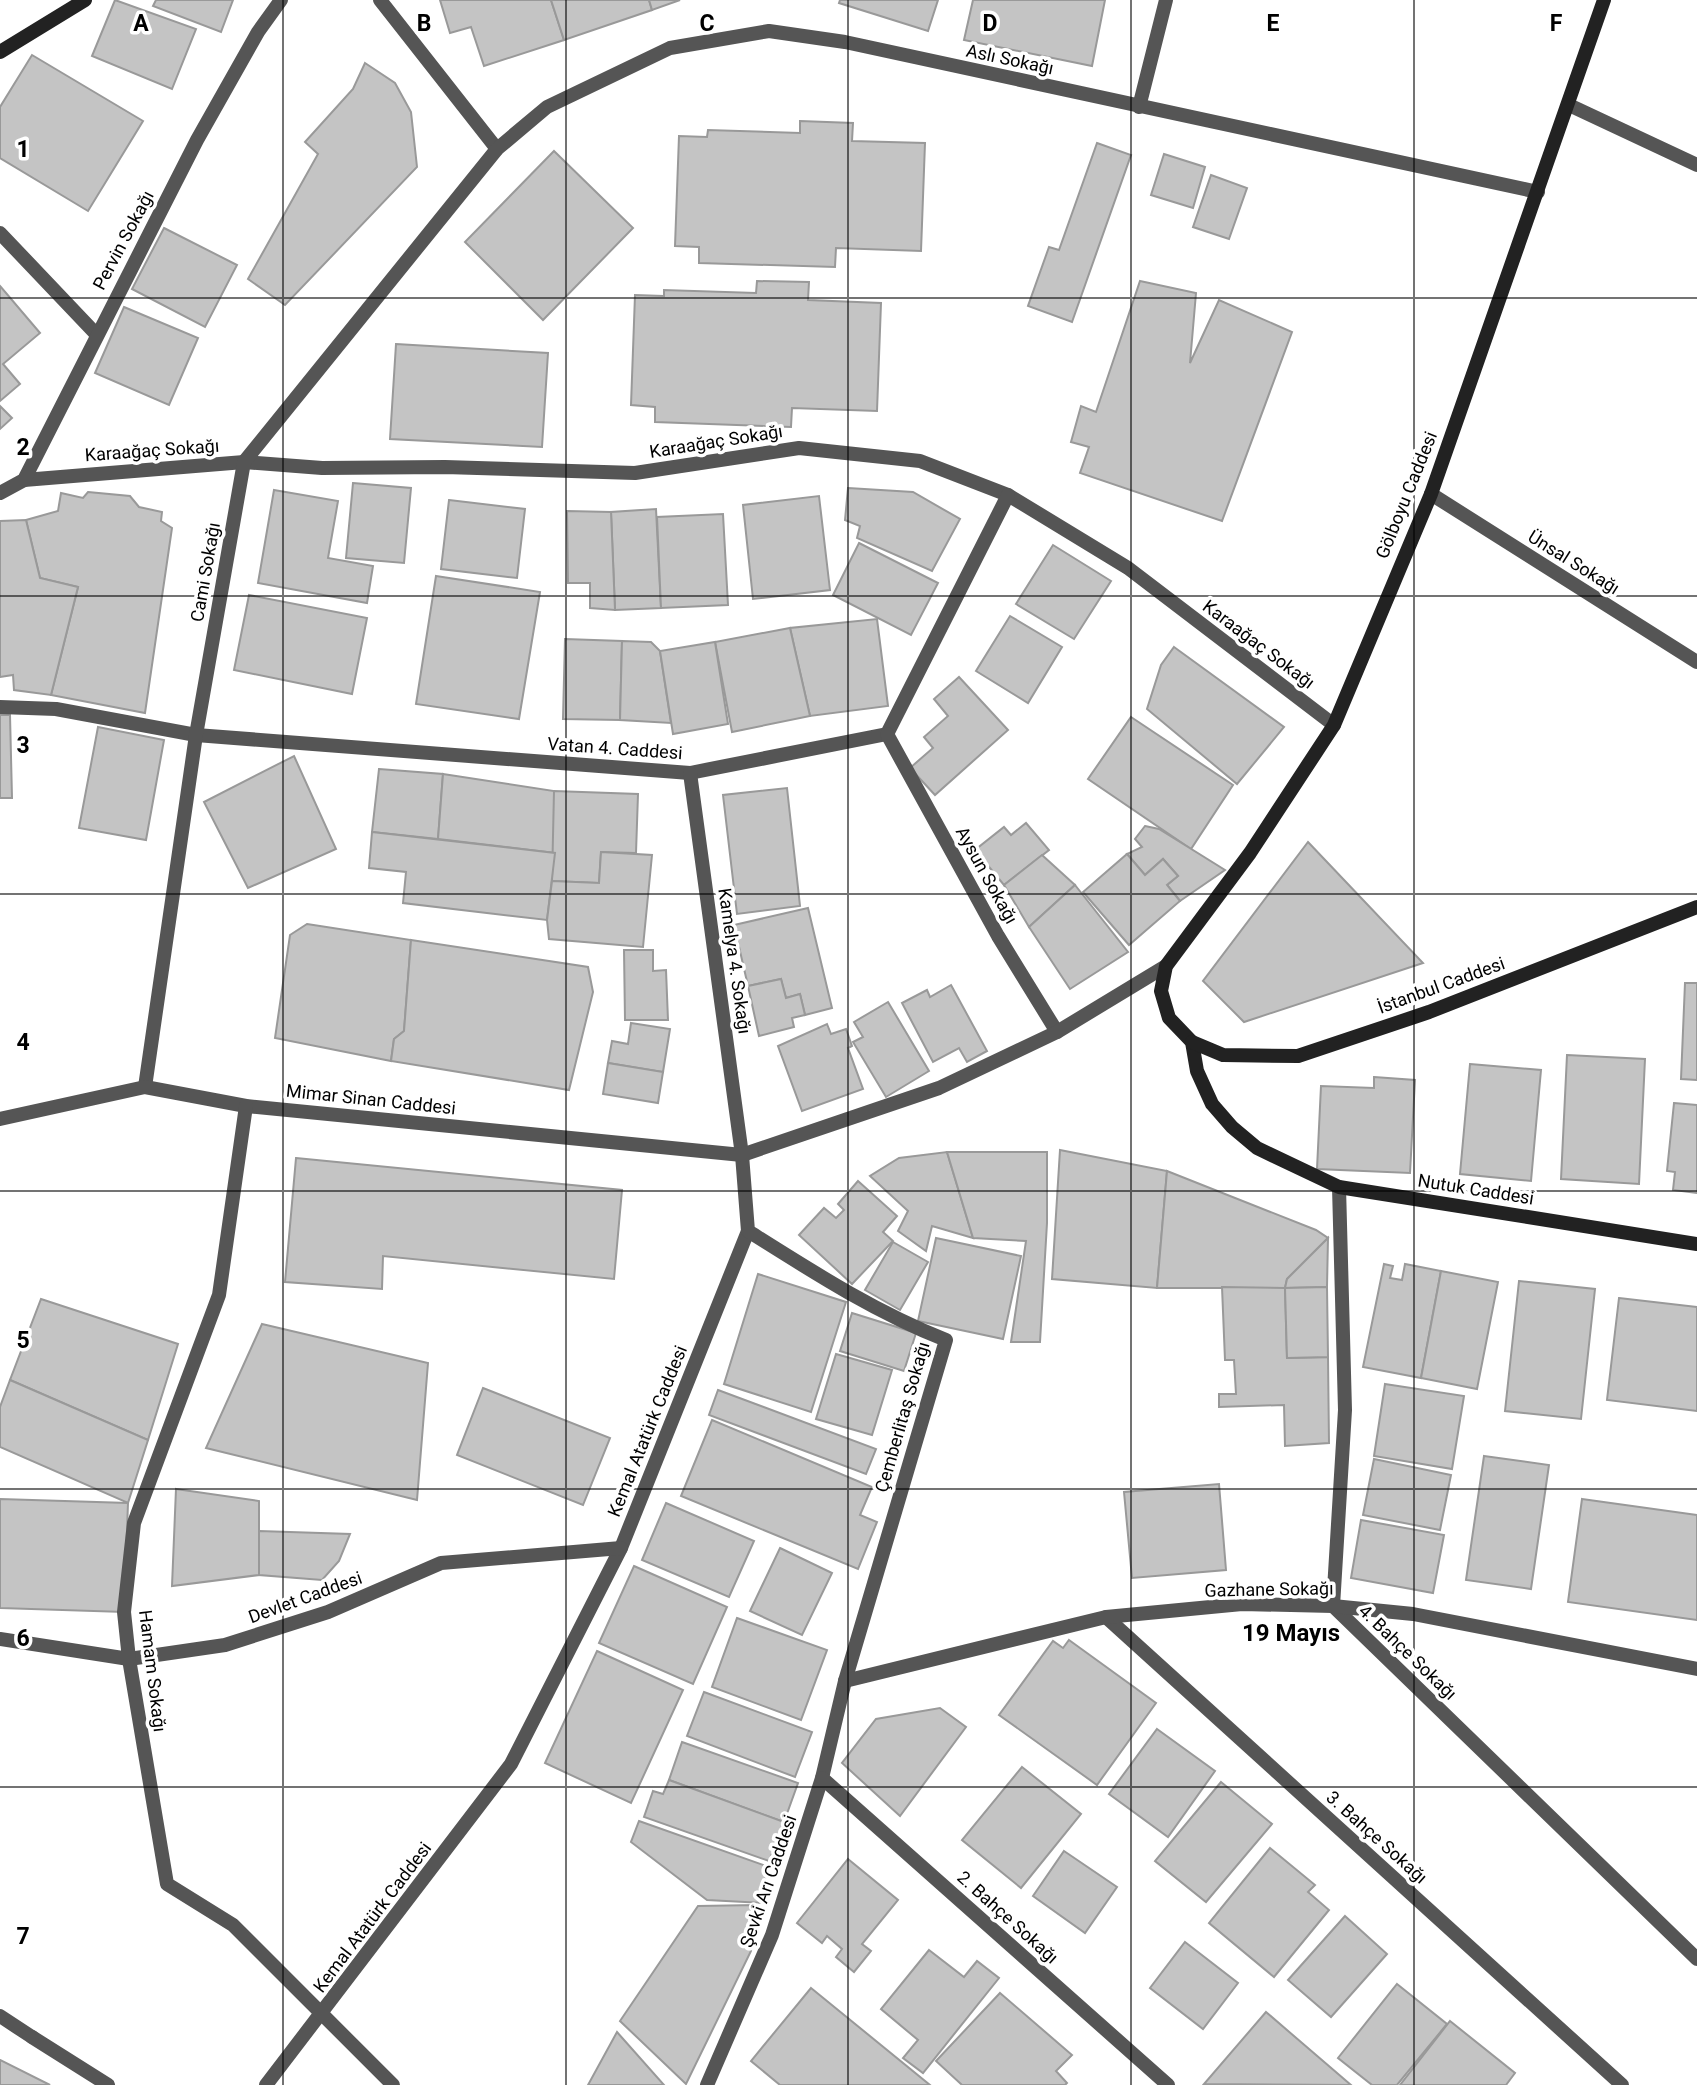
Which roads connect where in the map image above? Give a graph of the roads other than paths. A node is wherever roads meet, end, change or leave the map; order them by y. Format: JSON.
{"nodes":[{"id":1,"x":85,"y":0,"type":"edge"},
{"id":2,"x":281,"y":0,"type":"edge"},
{"id":3,"x":380,"y":0,"type":"edge"},
{"id":4,"x":1166,"y":0,"type":"edge"},
{"id":5,"x":1604,"y":0,"type":"edge"},
{"id":6,"x":0,"y":52,"type":"edge"},
{"id":7,"x":1569,"y":104,"type":"junction"},
{"id":8,"x":1139,"y":107,"type":"junction"},
{"id":9,"x":497,"y":149,"type":"junction"},
{"id":10,"x":1697,"y":165,"type":"edge"},
{"id":11,"x":1538,"y":192,"type":"junction"},
{"id":12,"x":0,"y":233,"type":"edge"},
{"id":13,"x":96,"y":334,"type":"junction"},
{"id":14,"x":244,"y":463,"type":"junction"},
{"id":15,"x":24,"y":480,"type":"junction"},
{"id":16,"x":0,"y":493,"type":"edge"},
{"id":17,"x":1431,"y":494,"type":"junction"},
{"id":18,"x":1007,"y":495,"type":"junction"},
{"id":19,"x":1697,"y":662,"type":"edge"},
{"id":20,"x":0,"y":708,"type":"edge"},
{"id":21,"x":1334,"y":725,"type":"junction"},
{"id":22,"x":887,"y":734,"type":"junction"},
{"id":23,"x":196,"y":735,"type":"junction"},
{"id":24,"x":690,"y":773,"type":"junction"},
{"id":25,"x":1697,"y":907,"type":"edge"},
{"id":26,"x":1166,"y":965,"type":"junction"},
{"id":27,"x":1057,"y":1032,"type":"junction"},
{"id":28,"x":1192,"y":1042,"type":"junction"},
{"id":29,"x":145,"y":1087,"type":"junction"},
{"id":30,"x":246,"y":1106,"type":"junction"},
{"id":31,"x":0,"y":1119,"type":"edge"},
{"id":32,"x":742,"y":1155,"type":"junction"},
{"id":33,"x":1339,"y":1187,"type":"junction"},
{"id":34,"x":748,"y":1231,"type":"junction"},
{"id":35,"x":1697,"y":1244,"type":"edge"},
{"id":36,"x":621,"y":1548,"type":"junction"},
{"id":37,"x":1333,"y":1606,"type":"junction"},
{"id":38,"x":1106,"y":1617,"type":"junction"},
{"id":39,"x":0,"y":1639,"type":"edge"},
{"id":40,"x":129,"y":1659,"type":"junction"},
{"id":41,"x":1697,"y":1669,"type":"edge"},
{"id":42,"x":845,"y":1681,"type":"junction"},
{"id":43,"x":822,"y":1777,"type":"junction"},
{"id":44,"x":1697,"y":1959,"type":"edge"},
{"id":45,"x":324,"y":2013,"type":"junction"},
{"id":46,"x":0,"y":2016,"type":"edge"},
{"id":47,"x":706,"y":2084,"type":"edge"},
{"id":48,"x":108,"y":2085,"type":"edge"},
{"id":49,"x":266,"y":2085,"type":"edge"},
{"id":50,"x":393,"y":2085,"type":"edge"},
{"id":51,"x":1168,"y":2085,"type":"edge"},
{"id":52,"x":1622,"y":2085,"type":"edge"}],
"edges":[{"from":1,"to":6,"type":"main road"},
{"from":2,"to":13,"type":"street","name":"Pervin Sokağı"},
{"from":3,"to":9,"type":"street"},
{"from":4,"to":8,"type":"street"},
{"from":5,"to":7,"type":"main road","name":"Gölboyu Caddesi"},
{"from":7,"to":10,"type":"street"},
{"from":7,"to":11,"type":"main road","name":"Gölboyu Caddesi"},
{"from":8,"to":9,"type":"street","name":"Aslı Sokağı"},
{"from":8,"to":11,"type":"street","name":"Aslı Sokağı"},
{"from":9,"to":14,"type":"street","name":"Cami Sokağı"},
{"from":11,"to":17,"type":"main road","name":"Gölboyu Caddesi"},
{"from":12,"to":13,"type":"street"},
{"from":13,"to":15,"type":"street","name":"Pervin Sokağı"},
{"from":14,"to":15,"type":"street","name":"Karaağaç Sokağı"},
{"from":14,"to":18,"type":"street","name":"Karaağaç Sokağı"},
{"from":14,"to":23,"type":"street","name":"Cami Sokağı"},
{"from":15,"to":16,"type":"street"},
{"from":17,"to":19,"type":"street","name":"Ünsal Sokağı"},
{"from":17,"to":21,"type":"main road","name":"Gölboyu Caddesi"},
{"from":18,"to":21,"type":"street","name":"Karaağaç Sokağı"},
{"from":18,"to":22,"type":"street"},
{"from":20,"to":23,"type":"street","name":"Vatan 4. Caddesi"},
{"from":21,"to":26,"type":"main road","name":"Gölboyu Caddesi"},
{"from":22,"to":24,"type":"street","name":"Vatan 4. Caddesi"},
{"from":22,"to":27,"type":"street","name":"Aysun Sokağı"},
{"from":23,"to":24,"type":"street","name":"Vatan 4. Caddesi"},
{"from":23,"to":29,"type":"street","name":"Cami Sokağı"},
{"from":24,"to":32,"type":"street","name":"Kamelya 4. Sokağı"},
{"from":25,"to":28,"type":"main road","name":"İstanbul Caddesi"},
{"from":26,"to":27,"type":"street"},
{"from":26,"to":28,"type":"main road"},
{"from":27,"to":32,"type":"street"},
{"from":28,"to":33,"type":"main road","name":"Nutuk Caddesi"},
{"from":29,"to":30,"type":"street","name":"Mimar Sinan Caddesi"},
{"from":29,"to":31,"type":"street","name":"Mimar Sinan Caddesi"},
{"from":30,"to":32,"type":"street","name":"Mimar Sinan Caddesi"},
{"from":30,"to":40,"type":"street","name":"Hamam Sokağı"},
{"from":32,"to":34,"type":"street","name":"Kemal Atatürk Caddesi"},
{"from":33,"to":35,"type":"main road","name":"Nutuk Caddesi"},
{"from":33,"to":37,"type":"street","name":"4. Bahçe Sokağı"},
{"from":34,"to":36,"type":"street","name":"Kemal Atatürk Caddesi"},
{"from":34,"to":42,"type":"street","name":"Çemberlitaş Sokağı"},
{"from":36,"to":40,"type":"street","name":"Devlet Caddesi"},
{"from":36,"to":45,"type":"street","name":"Kemal Atatürk Caddesi"},
{"from":37,"to":38,"type":"street","name":"Gazhane Sokağı"},
{"from":37,"to":41,"type":"street","name":"Gazhane Sokağı"},
{"from":37,"to":44,"type":"street","name":"4. Bahçe Sokağı"},
{"from":38,"to":42,"type":"street","name":"Gazhane Sokağı"},
{"from":38,"to":52,"type":"street","name":"3. Bahçe Sokağı"},
{"from":39,"to":40,"type":"street","name":"Devlet Caddesi"},
{"from":40,"to":45,"type":"street","name":"Hamam Sokağı"},
{"from":42,"to":43,"type":"street","name":"Şevki Arı Caddesi"},
{"from":43,"to":47,"type":"street","name":"Şevki Arı Caddesi"},
{"from":43,"to":51,"type":"street","name":"2. Bahçe Sokağı"},
{"from":45,"to":49,"type":"street","name":"Kemal Atatürk Caddesi"},
{"from":45,"to":50,"type":"street","name":"Hamam Sokağı"},
{"from":46,"to":48,"type":"street"}]}
